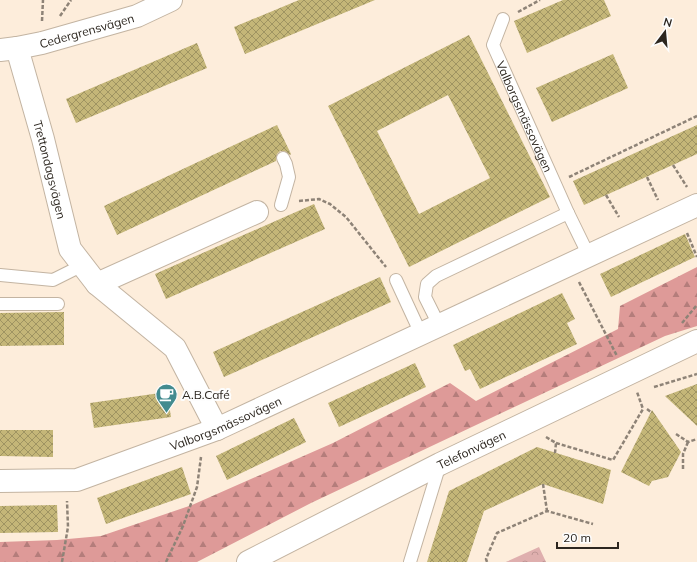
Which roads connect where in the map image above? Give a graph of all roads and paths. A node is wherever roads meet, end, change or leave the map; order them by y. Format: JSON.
{"nodes":[{"id":1,"x":171,"y":0,"type":"edge"},
{"id":2,"x":540,"y":0,"type":"edge"},
{"id":3,"x":503,"y":19,"type":"joint"},
{"id":4,"x":9,"y":49,"type":"edge"},
{"id":5,"x":697,"y":116,"type":"edge"},
{"id":6,"x":282,"y":158,"type":"dead end"},
{"id":7,"x":673,"y":165,"type":"dead end"},
{"id":8,"x":647,"y":177,"type":"dead end"},
{"id":9,"x":570,"y":184,"type":"dead end"},
{"id":10,"x":606,"y":195,"type":"dead end"},
{"id":11,"x":694,"y":199,"type":"edge"},
{"id":12,"x":281,"y":205,"type":"joint"},
{"id":13,"x":661,"y":206,"type":"dead end"},
{"id":14,"x":257,"y":212,"type":"dead end"},
{"id":15,"x":568,"y":213,"type":"junction"},
{"id":16,"x":622,"y":223,"type":"dead end"},
{"id":17,"x":690,"y":238,"type":"dead end"},
{"id":18,"x":589,"y":256,"type":"junction"},
{"id":19,"x":697,"y":257,"type":"edge"},
{"id":20,"x":83,"y":265,"type":"junction"},
{"id":21,"x":0,"y":275,"type":"edge"},
{"id":22,"x":396,"y":280,"type":"joint"},
{"id":23,"x":97,"y":284,"type":"junction"},
{"id":24,"x":586,"y":298,"type":"dead end"},
{"id":25,"x":0,"y":304,"type":"edge"},
{"id":26,"x":58,"y":304,"type":"dead end"},
{"id":27,"x":430,"y":330,"type":"junction"},
{"id":28,"x":697,"y":341,"type":"edge"},
{"id":29,"x":632,"y":383,"type":"junction"},
{"id":30,"x":647,"y":409,"type":"dead end"},
{"id":31,"x":651,"y":412,"type":"dead end"},
{"id":32,"x":217,"y":429,"type":"junction"},
{"id":33,"x":676,"y":434,"type":"dead end"},
{"id":34,"x":544,"y":436,"type":"dead end"},
{"id":35,"x":697,"y":439,"type":"edge"},
{"id":36,"x":688,"y":442,"type":"junction"},
{"id":37,"x":556,"y":443,"type":"junction"},
{"id":38,"x":202,"y":450,"type":"dead end"},
{"id":39,"x":555,"y":453,"type":"dead end"},
{"id":40,"x":440,"y":464,"type":"junction"},
{"id":41,"x":683,"y":469,"type":"dead end"},
{"id":42,"x":0,"y":481,"type":"edge"},
{"id":43,"x":542,"y":484,"type":"dead end"},
{"id":44,"x":67,"y":500,"type":"dead end"},
{"id":45,"x":547,"y":511,"type":"junction"},
{"id":46,"x":593,"y":524,"type":"dead end"},
{"id":47,"x":62,"y":562,"type":"edge"},
{"id":48,"x":166,"y":562,"type":"edge"},
{"id":49,"x":248,"y":562,"type":"edge"},
{"id":50,"x":410,"y":562,"type":"edge"},
{"id":51,"x":487,"y":562,"type":"edge"}],
"edges":[{"from":1,"to":4,"type":"street","name":"Cedergrensvägen"},
{"from":2,"to":3,"type":"path"},
{"from":3,"to":15,"type":"lane","name":"Valborgsmässovägen"},
{"from":4,"to":20,"type":"street","name":"Trettondagsvägen"},
{"from":5,"to":9,"type":"path"},
{"from":6,"to":12,"type":"lane"},
{"from":7,"to":11,"type":"path"},
{"from":8,"to":13,"type":"path"},
{"from":10,"to":16,"type":"path"},
{"from":11,"to":18,"type":"street","name":"Valborgsmässovägen"},
{"from":12,"to":22,"type":"path"},
{"from":14,"to":23,"type":"street"},
{"from":15,"to":18,"type":"lane","name":"Valborgsmässovägen"},
{"from":15,"to":27,"type":"lane"},
{"from":17,"to":19,"type":"path"},
{"from":18,"to":27,"type":"street","name":"Valborgsmässovägen"},
{"from":20,"to":21,"type":"lane"},
{"from":20,"to":23,"type":"street","name":"Trettondagsvägen"},
{"from":22,"to":27,"type":"lane"},
{"from":23,"to":32,"type":"street","name":"Trettondagsvägen"},
{"from":24,"to":29,"type":"path"},
{"from":25,"to":26,"type":"lane"},
{"from":27,"to":32,"type":"street","name":"Valborgsmässovägen"},
{"from":28,"to":29,"type":"street","name":"Telefonvägen"},
{"from":29,"to":37,"type":"path"},
{"from":29,"to":40,"type":"street","name":"Telefonvägen"},
{"from":30,"to":31,"type":"path"},
{"from":32,"to":42,"type":"street","name":"Valborgsmässovägen"},
{"from":33,"to":36,"type":"path"},
{"from":34,"to":37,"type":"path"},
{"from":35,"to":36,"type":"path"},
{"from":36,"to":41,"type":"path"},
{"from":37,"to":39,"type":"path"},
{"from":38,"to":48,"type":"path"},
{"from":40,"to":49,"type":"street","name":"Telefonvägen"},
{"from":40,"to":50,"type":"lane"},
{"from":43,"to":45,"type":"path"},
{"from":44,"to":47,"type":"path"},
{"from":45,"to":46,"type":"path"},
{"from":45,"to":51,"type":"path"}]}
